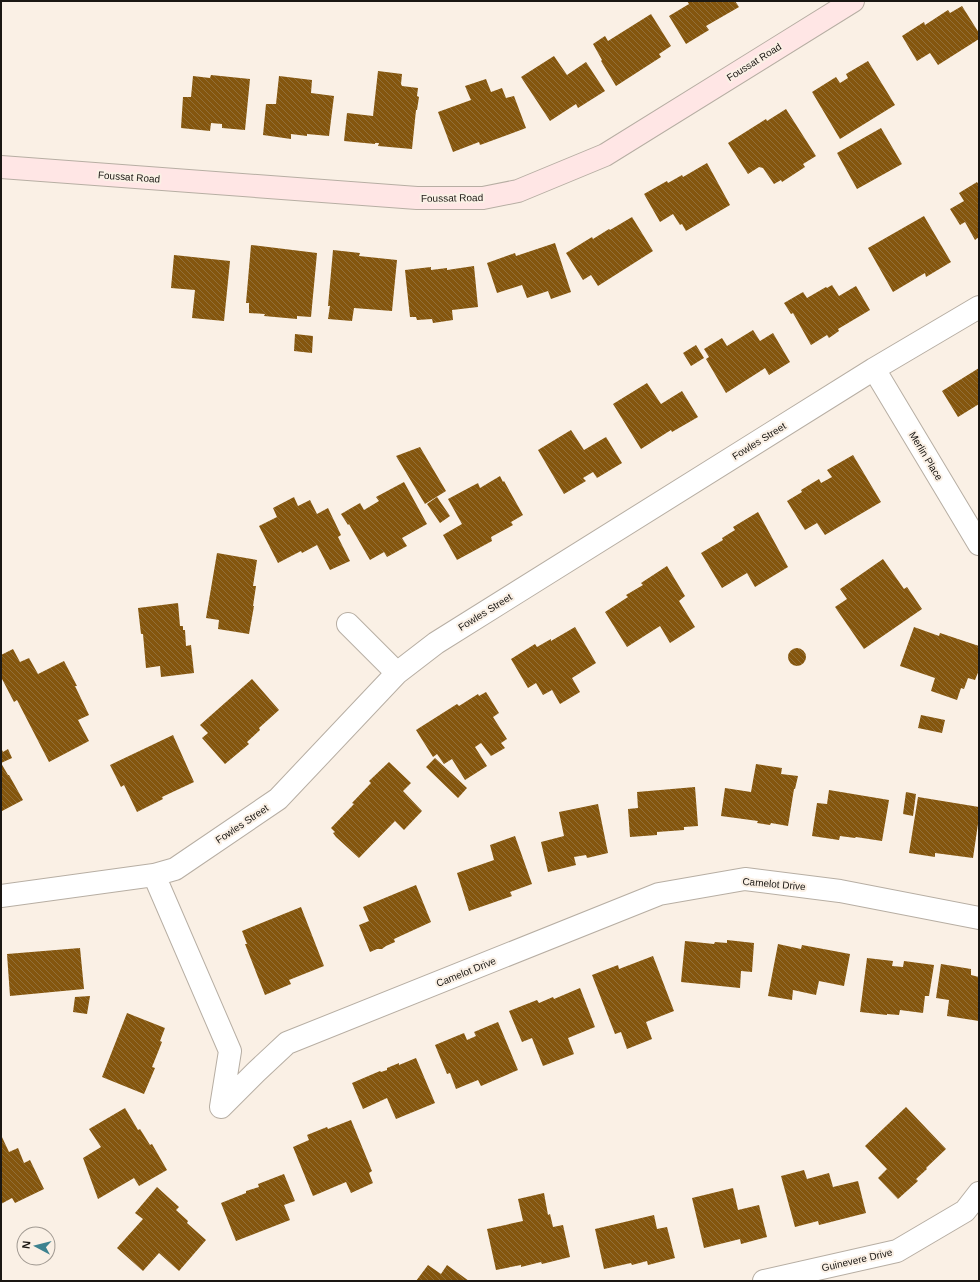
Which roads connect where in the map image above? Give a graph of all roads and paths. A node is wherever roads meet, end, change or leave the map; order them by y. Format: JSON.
{"nodes":[{"id":1,"x":853,"y":1,"type":"edge"},
{"id":2,"x":1,"y":167,"type":"edge"},
{"id":3,"x":979,"y":307,"type":"edge"},
{"id":4,"x":874,"y":369,"type":"junction"},
{"id":5,"x":979,"y":544,"type":"edge"},
{"id":6,"x":348,"y":624,"type":"dead end"},
{"id":7,"x":397,"y":673,"type":"junction"},
{"id":8,"x":154,"y":875,"type":"junction"},
{"id":9,"x":1,"y":896,"type":"edge"},
{"id":10,"x":979,"y":918,"type":"edge"},
{"id":11,"x":979,"y":1193,"type":"edge"},
{"id":12,"x":764,"y":1281,"type":"edge"}],
"edges":[{"from":1,"to":2,"type":"main road","name":"Foussat Road"},
{"from":3,"to":4,"type":"street","name":"Fowles Street"},
{"from":4,"to":5,"type":"street","name":"Merlin Place"},
{"from":4,"to":7,"type":"street","name":"Fowles Street"},
{"from":6,"to":7,"type":"street"},
{"from":7,"to":8,"type":"street","name":"Fowles Street"},
{"from":8,"to":9,"type":"street","name":"Fowles Street"},
{"from":8,"to":10,"type":"street","name":"Camelot Drive"},
{"from":11,"to":12,"type":"street","name":"Guinevere Drive"}]}
